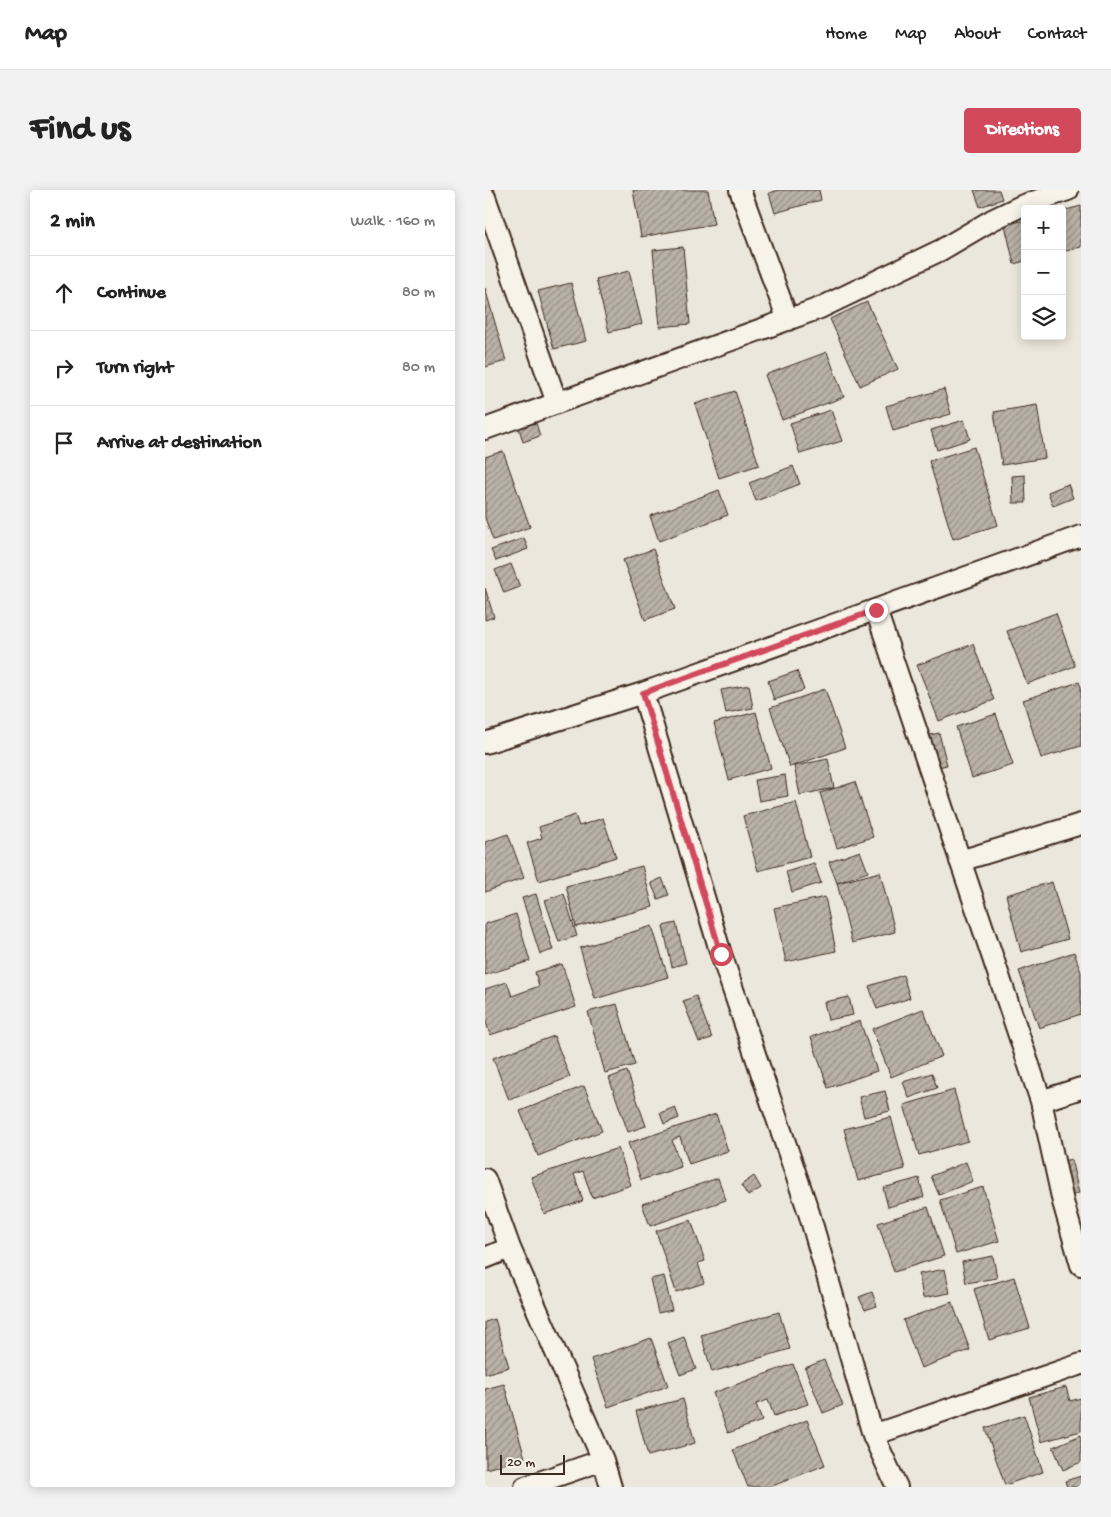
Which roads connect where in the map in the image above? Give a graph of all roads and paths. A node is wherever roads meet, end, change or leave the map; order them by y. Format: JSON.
{"nodes":[{"id":1,"x":740,"y":190,"type":"edge"},
{"id":2,"x":1068,"y":190,"type":"edge"},
{"id":3,"x":485,"y":197,"type":"edge"},
{"id":4,"x":787,"y":320,"type":"junction"},
{"id":5,"x":557,"y":403,"type":"junction"},
{"id":6,"x":485,"y":429,"type":"edge"},
{"id":7,"x":1081,"y":536,"type":"edge"},
{"id":8,"x":876,"y":610,"type":"junction"},
{"id":9,"x":643,"y":693,"type":"junction"},
{"id":10,"x":485,"y":744,"type":"edge"},
{"id":11,"x":1081,"y":824,"type":"edge"},
{"id":12,"x":960,"y":861,"type":"junction"},
{"id":13,"x":1081,"y":1088,"type":"edge"},
{"id":14,"x":1041,"y":1101,"type":"junction"},
{"id":15,"x":485,"y":1179,"type":"edge"},
{"id":16,"x":510,"y":1248,"type":"junction"},
{"id":17,"x":485,"y":1258,"type":"edge"},
{"id":18,"x":1081,"y":1265,"type":"edge"},
{"id":19,"x":1081,"y":1364,"type":"edge"},
{"id":20,"x":873,"y":1435,"type":"junction"},
{"id":21,"x":603,"y":1460,"type":"junction"},
{"id":22,"x":525,"y":1487,"type":"edge"},
{"id":23,"x":611,"y":1487,"type":"edge"},
{"id":24,"x":897,"y":1487,"type":"edge"}],
"edges":[{"from":1,"to":4,"type":"street"},
{"from":2,"to":4,"type":"street"},
{"from":3,"to":5,"type":"street"},
{"from":4,"to":5,"type":"street"},
{"from":5,"to":6,"type":"street"},
{"from":7,"to":8,"type":"street"},
{"from":8,"to":9,"type":"street"},
{"from":8,"to":12,"type":"street"},
{"from":9,"to":10,"type":"street"},
{"from":9,"to":20,"type":"street"},
{"from":11,"to":12,"type":"street"},
{"from":12,"to":14,"type":"street"},
{"from":13,"to":14,"type":"street"},
{"from":14,"to":18,"type":"street"},
{"from":15,"to":16,"type":"street"},
{"from":16,"to":17,"type":"street"},
{"from":16,"to":21,"type":"street"},
{"from":19,"to":20,"type":"street"},
{"from":20,"to":24,"type":"street"},
{"from":21,"to":22,"type":"street"},
{"from":21,"to":23,"type":"street"}]}
